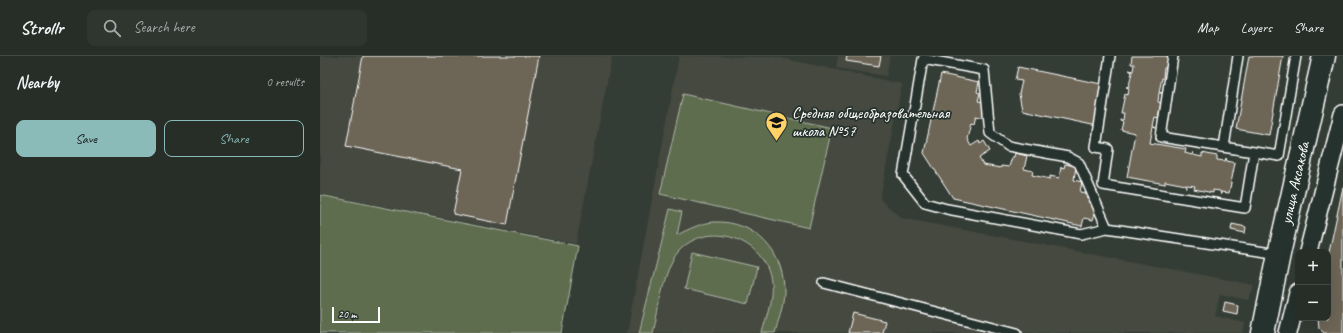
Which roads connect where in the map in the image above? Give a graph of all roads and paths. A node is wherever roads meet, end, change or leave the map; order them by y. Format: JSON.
{"nodes":[{"id":1,"x":1110,"y":56,"type":"edge"},
{"id":2,"x":1173,"y":56,"type":"edge"},
{"id":3,"x":1238,"y":56,"type":"edge"},
{"id":4,"x":1296,"y":56,"type":"edge"},
{"id":5,"x":1324,"y":56,"type":"edge"},
{"id":6,"x":1343,"y":114,"type":"edge"},
{"id":7,"x":1224,"y":147,"type":"junction"},
{"id":8,"x":1254,"y":152,"type":"junction"},
{"id":9,"x":1107,"y":228,"type":"junction"},
{"id":10,"x":1309,"y":249,"type":"edge"},
{"id":11,"x":1279,"y":254,"type":"junction"},
{"id":12,"x":824,"y":283,"type":"dead end"},
{"id":13,"x":1295,"y":305,"type":"edge"},
{"id":14,"x":1017,"y":333,"type":"edge"},
{"id":15,"x":1263,"y":333,"type":"edge"},
{"id":16,"x":1288,"y":333,"type":"edge"}],
"edges":[{"from":1,"to":8,"type":"lane"},
{"from":2,"to":7,"type":"lane"},
{"from":3,"to":7,"type":"lane"},
{"from":4,"to":8,"type":"lane"},
{"from":5,"to":11,"type":"street","name":"улица Аксакова"},
{"from":6,"to":10,"type":"street"},
{"from":7,"to":8,"type":"lane"},
{"from":9,"to":9,"type":"lane"},
{"from":9,"to":11,"type":"lane"},
{"from":11,"to":15,"type":"street","name":"улица Аксакова"},
{"from":12,"to":14,"type":"lane"},
{"from":13,"to":16,"type":"street"}]}
